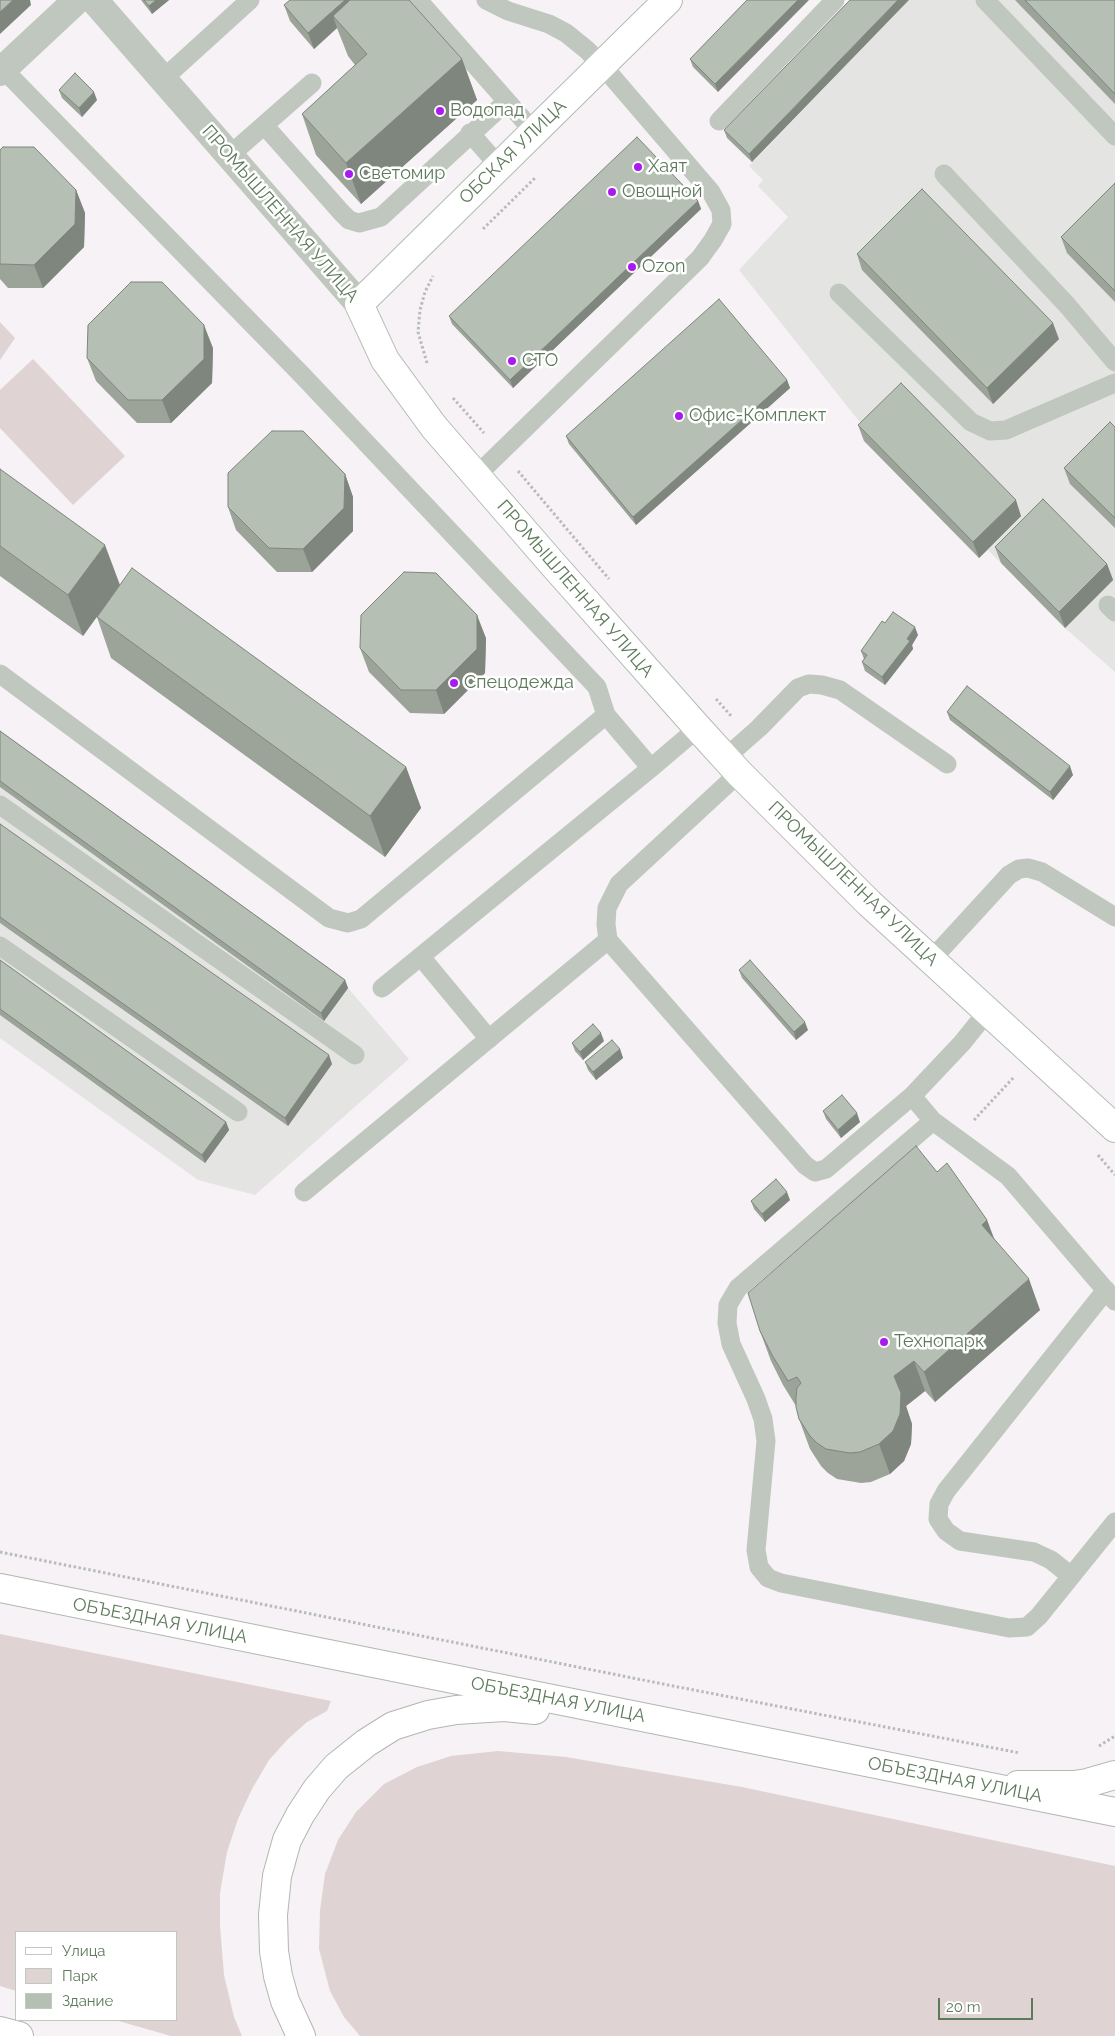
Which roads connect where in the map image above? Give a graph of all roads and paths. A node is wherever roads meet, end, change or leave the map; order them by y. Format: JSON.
{"nodes":[{"id":1,"x":76,"y":0,"type":"edge"},
{"id":2,"x":94,"y":0,"type":"edge"},
{"id":3,"x":250,"y":0,"type":"edge"},
{"id":4,"x":418,"y":0,"type":"edge"},
{"id":5,"x":486,"y":0,"type":"edge"},
{"id":6,"x":668,"y":0,"type":"edge"},
{"id":7,"x":835,"y":0,"type":"edge"},
{"id":8,"x":985,"y":0,"type":"edge"},
{"id":9,"x":602,"y":65,"type":"junction"},
{"id":10,"x":2,"y":70,"type":"edge"},
{"id":11,"x":163,"y":79,"type":"junction"},
{"id":12,"x":312,"y":83,"type":"dead end"},
{"id":13,"x":506,"y":102,"type":"junction"},
{"id":14,"x":718,"y":121,"type":"dead end"},
{"id":15,"x":264,"y":125,"type":"junction"},
{"id":16,"x":534,"y":132,"type":"junction"},
{"id":17,"x":470,"y":133,"type":"junction"},
{"id":18,"x":1115,"y":136,"type":"edge"},
{"id":19,"x":230,"y":154,"type":"junction"},
{"id":20,"x":499,"y":166,"type":"junction"},
{"id":21,"x":944,"y":174,"type":"dead end"},
{"id":22,"x":535,"y":178,"type":"dead end"},
{"id":23,"x":480,"y":231,"type":"dead end"},
{"id":24,"x":439,"y":270,"type":"dead end"},
{"id":25,"x":839,"y":293,"type":"dead end"},
{"id":26,"x":359,"y":304,"type":"junction"},
{"id":27,"x":1115,"y":362,"type":"edge"},
{"id":28,"x":428,"y":366,"type":"dead end"},
{"id":29,"x":1115,"y":383,"type":"edge"},
{"id":30,"x":451,"y":395,"type":"dead end"},
{"id":31,"x":501,"y":451,"type":"junction"},
{"id":32,"x":476,"y":476,"type":"junction"},
{"id":33,"x":611,"y":580,"type":"dead end"},
{"id":34,"x":0,"y":674,"type":"edge"},
{"id":35,"x":710,"y":692,"type":"dead end"},
{"id":36,"x":606,"y":715,"type":"junction"},
{"id":37,"x":698,"y":728,"type":"junction"},
{"id":38,"x":750,"y":736,"type":"junction"},
{"id":39,"x":947,"y":764,"type":"dead end"},
{"id":40,"x":732,"y":766,"type":"junction"},
{"id":41,"x":651,"y":768,"type":"junction"},
{"id":42,"x":0,"y":805,"type":"edge"},
{"id":43,"x":1115,"y":917,"type":"edge"},
{"id":44,"x":608,"y":940,"type":"junction"},
{"id":45,"x":0,"y":946,"type":"edge"},
{"id":46,"x":421,"y":957,"type":"junction"},
{"id":47,"x":931,"y":960,"type":"junction"},
{"id":48,"x":382,"y":988,"type":"dead end"},
{"id":49,"x":987,"y":1012,"type":"junction"},
{"id":50,"x":489,"y":1039,"type":"junction"},
{"id":51,"x":1034,"y":1054,"type":"junction"},
{"id":52,"x":355,"y":1055,"type":"dead end"},
{"id":53,"x":912,"y":1096,"type":"junction"},
{"id":54,"x":238,"y":1112,"type":"dead end"},
{"id":55,"x":933,"y":1121,"type":"junction"},
{"id":56,"x":1115,"y":1128,"type":"edge"},
{"id":57,"x":956,"y":1140,"type":"junction"},
{"id":58,"x":304,"y":1192,"type":"dead end"},
{"id":59,"x":1110,"y":1295,"type":"edge"},
{"id":60,"x":1115,"y":1522,"type":"edge"},
{"id":61,"x":0,"y":1552,"type":"edge"},
{"id":62,"x":1071,"y":1576,"type":"junction"},
{"id":63,"x":0,"y":1588,"type":"edge"},
{"id":64,"x":653,"y":1719,"type":"junction"},
{"id":65,"x":1115,"y":1736,"type":"edge"},
{"id":66,"x":1095,"y":1749,"type":"dead end"},
{"id":67,"x":1028,"y":1753,"type":"dead end"},
{"id":68,"x":1115,"y":1775,"type":"edge"},
{"id":69,"x":972,"y":1783,"type":"junction"},
{"id":70,"x":1115,"y":1812,"type":"edge"},
{"id":71,"x":0,"y":2031,"type":"edge"},
{"id":72,"x":19,"y":2036,"type":"edge"},
{"id":73,"x":301,"y":2036,"type":"edge"}],
"edges":[{"from":1,"to":10,"type":"street"},
{"from":2,"to":11,"type":"street","name":"ПРОМЫШЛЕННАЯ УЛИЦА"},
{"from":3,"to":11,"type":"lane"},
{"from":4,"to":13,"type":"lane"},
{"from":5,"to":9,"type":"lane"},
{"from":6,"to":9,"type":"main road","name":"ОБСКАЯ УЛИЦА"},
{"from":7,"to":14,"type":"lane"},
{"from":8,"to":18,"type":"lane"},
{"from":9,"to":16,"type":"main road","name":"ОБСКАЯ УЛИЦА"},
{"from":9,"to":31,"type":"lane"},
{"from":10,"to":36,"type":"lane"},
{"from":11,"to":19,"type":"street","name":"ПРОМЫШЛЕННАЯ УЛИЦА"},
{"from":12,"to":15,"type":"lane"},
{"from":13,"to":16,"type":"lane"},
{"from":13,"to":17,"type":"lane"},
{"from":15,"to":17,"type":"lane"},
{"from":15,"to":19,"type":"lane"},
{"from":16,"to":20,"type":"main road","name":"ОБСКАЯ УЛИЦА"},
{"from":17,"to":20,"type":"lane"},
{"from":19,"to":26,"type":"street","name":"ПРОМЫШЛЕННАЯ УЛИЦА"},
{"from":20,"to":26,"type":"main road","name":"ОБСКАЯ УЛИЦА"},
{"from":21,"to":27,"type":"lane"},
{"from":22,"to":23,"type":"path"},
{"from":24,"to":28,"type":"path"},
{"from":25,"to":29,"type":"lane"},
{"from":26,"to":32,"type":"main road","name":"ПРОМЫШЛЕННАЯ УЛИЦА"},
{"from":30,"to":31,"type":"path"},
{"from":31,"to":32,"type":"lane"},
{"from":31,"to":33,"type":"path"},
{"from":32,"to":37,"type":"main road","name":"ПРОМЫШЛЕННАЯ УЛИЦА"},
{"from":34,"to":36,"type":"lane"},
{"from":35,"to":38,"type":"path"},
{"from":36,"to":41,"type":"lane"},
{"from":37,"to":40,"type":"main road","name":"ПРОМЫШЛЕННАЯ УЛИЦА"},
{"from":37,"to":41,"type":"lane"},
{"from":38,"to":39,"type":"lane"},
{"from":38,"to":40,"type":"lane"},
{"from":40,"to":44,"type":"lane"},
{"from":40,"to":47,"type":"main road","name":"ПРОМЫШЛЕННАЯ УЛИЦА"},
{"from":41,"to":46,"type":"lane"},
{"from":42,"to":52,"type":"lane"},
{"from":43,"to":47,"type":"lane"},
{"from":44,"to":50,"type":"lane"},
{"from":44,"to":53,"type":"lane"},
{"from":45,"to":54,"type":"lane"},
{"from":46,"to":48,"type":"lane"},
{"from":46,"to":50,"type":"lane"},
{"from":47,"to":49,"type":"main road","name":"ПРОМЫШЛЕННАЯ УЛИЦА"},
{"from":49,"to":51,"type":"main road","name":"ПРОМЫШЛЕННАЯ УЛИЦА"},
{"from":49,"to":53,"type":"lane"},
{"from":50,"to":58,"type":"lane"},
{"from":51,"to":56,"type":"main road","name":"ПРОМЫШЛЕННАЯ УЛИЦА"},
{"from":51,"to":57,"type":"path"},
{"from":53,"to":55,"type":"lane"},
{"from":55,"to":57,"type":"lane"},
{"from":55,"to":62,"type":"lane"},
{"from":57,"to":59,"type":"lane"},
{"from":59,"to":62,"type":"lane"},
{"from":60,"to":62,"type":"lane"},
{"from":61,"to":67,"type":"path"},
{"from":63,"to":64,"type":"main road","name":"ОБЪЕЗДНАЯ УЛИЦА"},
{"from":64,"to":69,"type":"main road","name":"ОБЪЕЗДНАЯ УЛИЦА"},
{"from":64,"to":73,"type":"main road"},
{"from":65,"to":66,"type":"path"},
{"from":68,"to":69,"type":"main road"},
{"from":69,"to":70,"type":"main road","name":"ОБЪЕЗДНАЯ УЛИЦА"},
{"from":71,"to":72,"type":"main road"}]}
